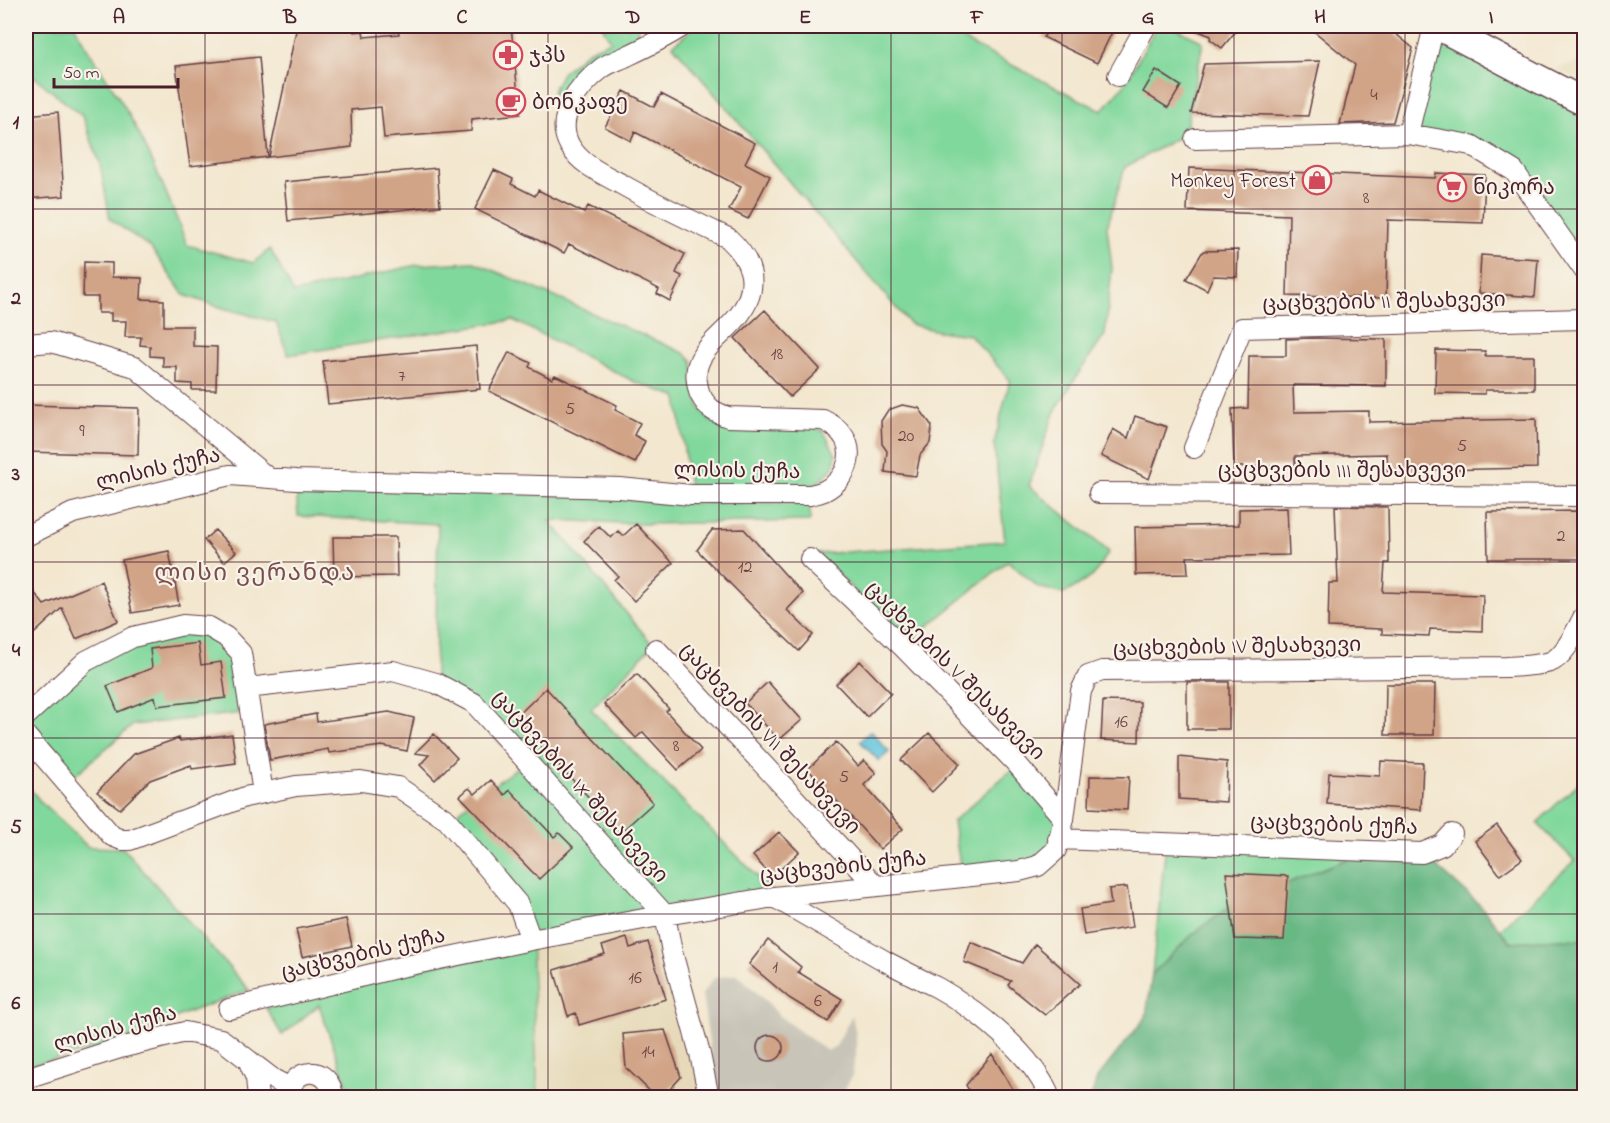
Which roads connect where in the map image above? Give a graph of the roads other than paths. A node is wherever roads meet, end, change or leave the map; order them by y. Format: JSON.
{"nodes":[{"id":1,"x":683,"y":26,"type":"edge"},
{"id":2,"x":1146,"y":26,"type":"edge"},
{"id":3,"x":1436,"y":26,"type":"edge"},
{"id":4,"x":1118,"y":76,"type":"dead end"},
{"id":5,"x":1584,"y":102,"type":"edge"},
{"id":6,"x":1408,"y":134,"type":"junction"},
{"id":7,"x":1195,"y":139,"type":"dead end"},
{"id":8,"x":1584,"y":270,"type":"edge"},
{"id":9,"x":1584,"y":319,"type":"edge"},
{"id":10,"x":26,"y":344,"type":"edge"},
{"id":11,"x":1194,"y":448,"type":"dead end"},
{"id":12,"x":268,"y":478,"type":"junction"},
{"id":13,"x":1099,"y":493,"type":"dead end"},
{"id":14,"x":1584,"y":496,"type":"edge"},
{"id":15,"x":26,"y":536,"type":"edge"},
{"id":16,"x":810,"y":559,"type":"dead end"},
{"id":17,"x":1584,"y":616,"type":"edge"},
{"id":18,"x":656,"y":649,"type":"dead end"},
{"id":19,"x":247,"y":688,"type":"junction"},
{"id":20,"x":26,"y":716,"type":"edge"},
{"id":21,"x":26,"y":736,"type":"edge"},
{"id":22,"x":263,"y":794,"type":"junction"},
{"id":23,"x":1064,"y":819,"type":"junction"},
{"id":24,"x":1452,"y":834,"type":"dead end"},
{"id":25,"x":1058,"y":839,"type":"junction"},
{"id":26,"x":875,"y":885,"type":"junction"},
{"id":27,"x":774,"y":897,"type":"junction"},
{"id":28,"x":665,"y":915,"type":"junction"},
{"id":29,"x":531,"y":940,"type":"junction"},
{"id":30,"x":229,"y":1009,"type":"dead end"},
{"id":31,"x":247,"y":1058,"type":"junction"},
{"id":32,"x":26,"y":1078,"type":"edge"},
{"id":33,"x":289,"y":1093,"type":"edge"},
{"id":34,"x":258,"y":1098,"type":"edge"},
{"id":35,"x":333,"y":1098,"type":"edge"},
{"id":36,"x":710,"y":1098,"type":"edge"},
{"id":37,"x":1050,"y":1098,"type":"edge"}],
"edges":[{"from":1,"to":12,"type":"street","name":"ლისის ქუჩა"},
{"from":2,"to":4,"type":"street"},
{"from":3,"to":5,"type":"main road"},
{"from":3,"to":6,"type":"street"},
{"from":6,"to":7,"type":"street"},
{"from":6,"to":8,"type":"street"},
{"from":9,"to":11,"type":"street","name":"ცაცხვების II შესახვევი"},
{"from":10,"to":12,"type":"street"},
{"from":12,"to":15,"type":"street","name":"ლისის ქუჩა"},
{"from":13,"to":14,"type":"street","name":"ცაცხვების III შესახვევი"},
{"from":16,"to":23,"type":"street","name":"ცაცხვების V შესახვევი"},
{"from":17,"to":23,"type":"street","name":"ცაცხვების IV შესახვევი"},
{"from":18,"to":26,"type":"street","name":"ცაცხვების VII შესახვევი"},
{"from":19,"to":20,"type":"street"},
{"from":19,"to":22,"type":"street"},
{"from":19,"to":28,"type":"street","name":"ცაცხვების IX შესახვევი"},
{"from":21,"to":22,"type":"street"},
{"from":22,"to":29,"type":"street"},
{"from":23,"to":25,"type":"street","name":"ცაცხვების IV შესახვევი"},
{"from":24,"to":25,"type":"street","name":"ცაცხვების ქუჩა"},
{"from":25,"to":26,"type":"street","name":"ცაცხვების ქუჩა"},
{"from":26,"to":27,"type":"street","name":"ცაცხვების ქუჩა"},
{"from":27,"to":28,"type":"street","name":"ცაცხვების ქუჩა"},
{"from":27,"to":37,"type":"street"},
{"from":28,"to":29,"type":"street","name":"ცაცხვების ქუჩა"},
{"from":28,"to":36,"type":"street"},
{"from":29,"to":30,"type":"street","name":"ცაცხვების ქუჩა"},
{"from":31,"to":32,"type":"street","name":"ლისის ქუჩა"},
{"from":31,"to":33,"type":"street","name":"ლისის ქუჩა"},
{"from":31,"to":34,"type":"street"},
{"from":33,"to":35,"type":"street"}]}
